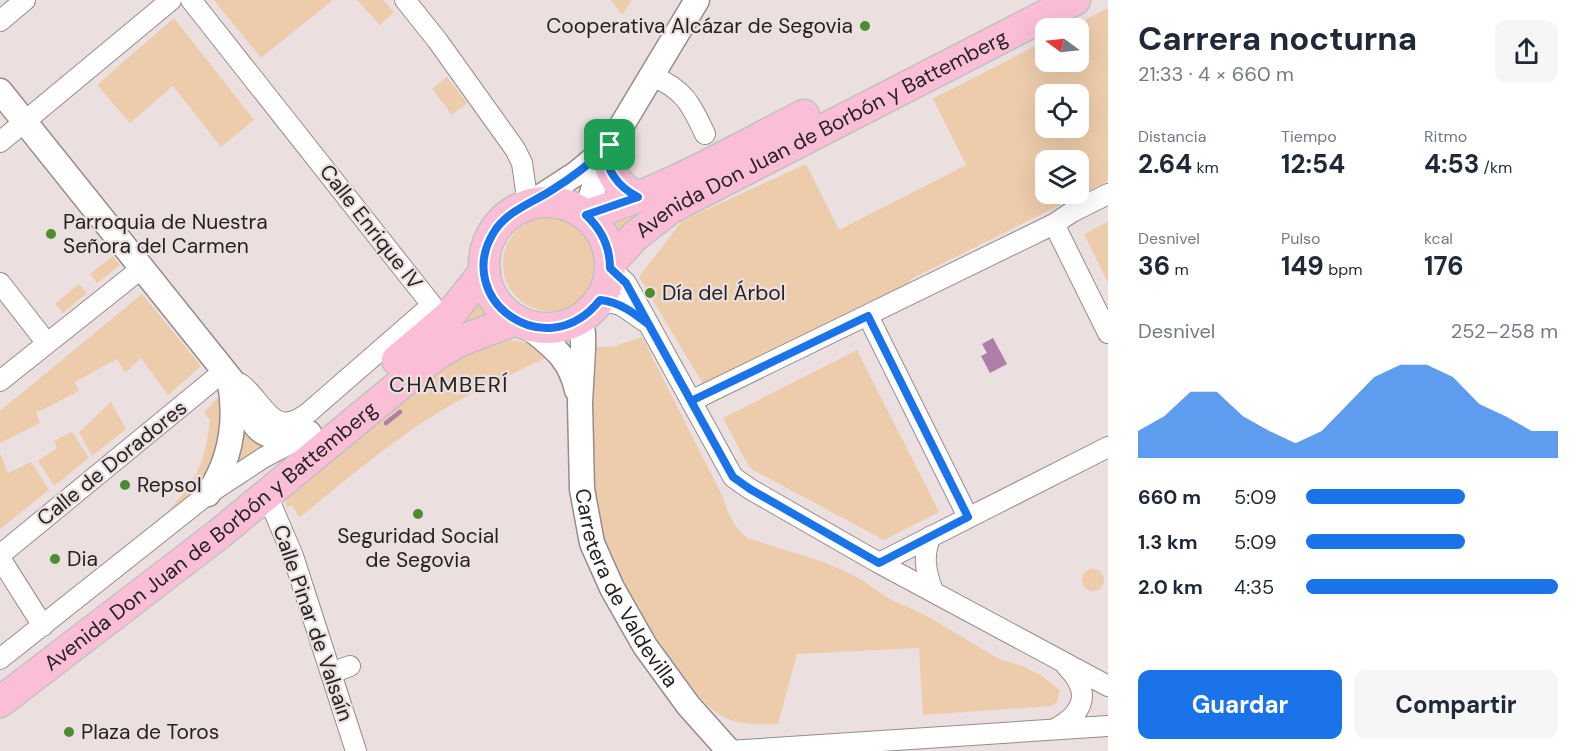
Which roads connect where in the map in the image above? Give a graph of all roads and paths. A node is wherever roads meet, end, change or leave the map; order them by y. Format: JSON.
{"nodes":[{"id":1,"x":25,"y":0,"type":"edge"},
{"id":2,"x":171,"y":0,"type":"edge"},
{"id":3,"x":191,"y":0,"type":"edge"},
{"id":4,"x":405,"y":0,"type":"edge"},
{"id":5,"x":698,"y":0,"type":"edge"},
{"id":6,"x":1035,"y":0,"type":"edge"},
{"id":7,"x":1075,"y":0,"type":"edge"},
{"id":8,"x":0,"y":21,"type":"edge"},
{"id":9,"x":652,"y":75,"type":"junction"},
{"id":10,"x":0,"y":91,"type":"edge"},
{"id":11,"x":25,"y":121,"type":"junction"},
{"id":12,"x":705,"y":134,"type":"dead end"},
{"id":13,"x":0,"y":142,"type":"edge"},
{"id":14,"x":608,"y":148,"type":"junction"},
{"id":15,"x":1108,"y":195,"type":"edge"},
{"id":16,"x":638,"y":197,"type":"junction"},
{"id":17,"x":528,"y":205,"type":"junction"},
{"id":18,"x":586,"y":215,"type":"junction"},
{"id":19,"x":1054,"y":224,"type":"junction"},
{"id":20,"x":610,"y":266,"type":"junction"},
{"id":21,"x":142,"y":268,"type":"junction"},
{"id":22,"x":485,"y":271,"type":"junction"},
{"id":23,"x":0,"y":283,"type":"edge"},
{"id":24,"x":600,"y":300,"type":"junction"},
{"id":25,"x":868,"y":316,"type":"junction"},
{"id":26,"x":577,"y":321,"type":"junction"},
{"id":27,"x":520,"y":322,"type":"junction"},
{"id":28,"x":649,"y":325,"type":"junction"},
{"id":29,"x":1108,"y":333,"type":"edge"},
{"id":30,"x":46,"y":342,"type":"junction"},
{"id":31,"x":227,"y":375,"type":"junction"},
{"id":32,"x":0,"y":381,"type":"edge"},
{"id":33,"x":691,"y":401,"type":"junction"},
{"id":34,"x":580,"y":403,"type":"junction"},
{"id":35,"x":309,"y":434,"type":"junction"},
{"id":36,"x":1108,"y":447,"type":"edge"},
{"id":37,"x":208,"y":494,"type":"junction"},
{"id":38,"x":267,"y":495,"type":"junction"},
{"id":39,"x":968,"y":517,"type":"junction"},
{"id":40,"x":930,"y":536,"type":"junction"},
{"id":41,"x":0,"y":556,"type":"edge"},
{"id":42,"x":879,"y":563,"type":"junction"},
{"id":43,"x":933,"y":591,"type":"junction"},
{"id":44,"x":43,"y":626,"type":"junction"},
{"id":45,"x":0,"y":659,"type":"edge"},
{"id":46,"x":1062,"y":662,"type":"junction"},
{"id":47,"x":350,"y":666,"type":"dead end"},
{"id":48,"x":331,"y":673,"type":"junction"},
{"id":49,"x":0,"y":680,"type":"edge"},
{"id":50,"x":1108,"y":686,"type":"edge"},
{"id":51,"x":0,"y":702,"type":"edge"},
{"id":52,"x":1108,"y":726,"type":"edge"},
{"id":53,"x":1053,"y":730,"type":"junction"},
{"id":54,"x":349,"y":749,"type":"edge"},
{"id":55,"x":772,"y":749,"type":"edge"},
{"id":56,"x":729,"y":751,"type":"edge"}],
"edges":[{"from":1,"to":8,"type":"street"},
{"from":2,"to":11,"type":"street"},
{"from":3,"to":31,"type":"street","name":"Calle Enrique IV"},
{"from":4,"to":17,"type":"street"},
{"from":5,"to":9,"type":"street"},
{"from":6,"to":16,"type":"main road","name":"Avenida Don Juan de Borbón y Battemberg"},
{"from":7,"to":20,"type":"main road","name":"Avenida Don Juan de Borbón y Battemberg"},
{"from":9,"to":12,"type":"street"},
{"from":9,"to":14,"type":"street"},
{"from":10,"to":11,"type":"street"},
{"from":11,"to":13,"type":"street"},
{"from":11,"to":21,"type":"street"},
{"from":14,"to":16,"type":"main road"},
{"from":14,"to":17,"type":"street"},
{"from":14,"to":18,"type":"street"},
{"from":15,"to":19,"type":"street"},
{"from":16,"to":18,"type":"main road","name":"Avenida Don Juan de Borbón y Battemberg"},
{"from":17,"to":18,"type":"main road"},
{"from":17,"to":22,"type":"main road"},
{"from":18,"to":20,"type":"main road"},
{"from":19,"to":25,"type":"street"},
{"from":19,"to":29,"type":"street"},
{"from":20,"to":24,"type":"main road"},
{"from":20,"to":28,"type":"street"},
{"from":21,"to":30,"type":"street"},
{"from":21,"to":31,"type":"street"},
{"from":22,"to":27,"type":"main road"},
{"from":22,"to":35,"type":"main road","name":"Avenida Don Juan de Borbón y Battemberg"},
{"from":23,"to":30,"type":"street"},
{"from":24,"to":26,"type":"main road"},
{"from":24,"to":28,"type":"street"},
{"from":25,"to":33,"type":"street"},
{"from":25,"to":39,"type":"street"},
{"from":26,"to":27,"type":"main road"},
{"from":26,"to":34,"type":"street","name":"Carretera de Valdevilla"},
{"from":27,"to":34,"type":"street","name":"Carretera de Valdevilla"},
{"from":27,"to":38,"type":"main road","name":"Avenida Don Juan de Borbón y Battemberg"},
{"from":28,"to":33,"type":"street"},
{"from":30,"to":32,"type":"street"},
{"from":31,"to":35,"type":"street"},
{"from":31,"to":37,"type":"street"},
{"from":31,"to":41,"type":"street","name":"Calle de Doradores"},
{"from":33,"to":42,"type":"street"},
{"from":34,"to":56,"type":"street","name":"Carretera de Valdevilla"},
{"from":35,"to":37,"type":"street","name":"Avenida Don Juan de Borbón y Battemberg"},
{"from":35,"to":49,"type":"main road","name":"Avenida Don Juan de Borbón y Battemberg"},
{"from":36,"to":39,"type":"street"},
{"from":37,"to":44,"type":"street","name":"Avenida Don Juan de Borbón y Battemberg"},
{"from":38,"to":48,"type":"street","name":"Calle Pinar de Valsaín"},
{"from":38,"to":51,"type":"main road","name":"Avenida Don Juan de Borbón y Battemberg"},
{"from":39,"to":40,"type":"street"},
{"from":40,"to":42,"type":"street"},
{"from":40,"to":43,"type":"street"},
{"from":41,"to":44,"type":"street"},
{"from":42,"to":43,"type":"street"},
{"from":43,"to":46,"type":"street"},
{"from":44,"to":45,"type":"street","name":"Avenida Don Juan de Borbón y Battemberg"},
{"from":46,"to":50,"type":"street"},
{"from":46,"to":53,"type":"street"},
{"from":47,"to":48,"type":"street"},
{"from":48,"to":54,"type":"street","name":"Calle Pinar de Valsaín"},
{"from":52,"to":53,"type":"street"},
{"from":53,"to":55,"type":"street"},
{"from":55,"to":56,"type":"street"}]}
